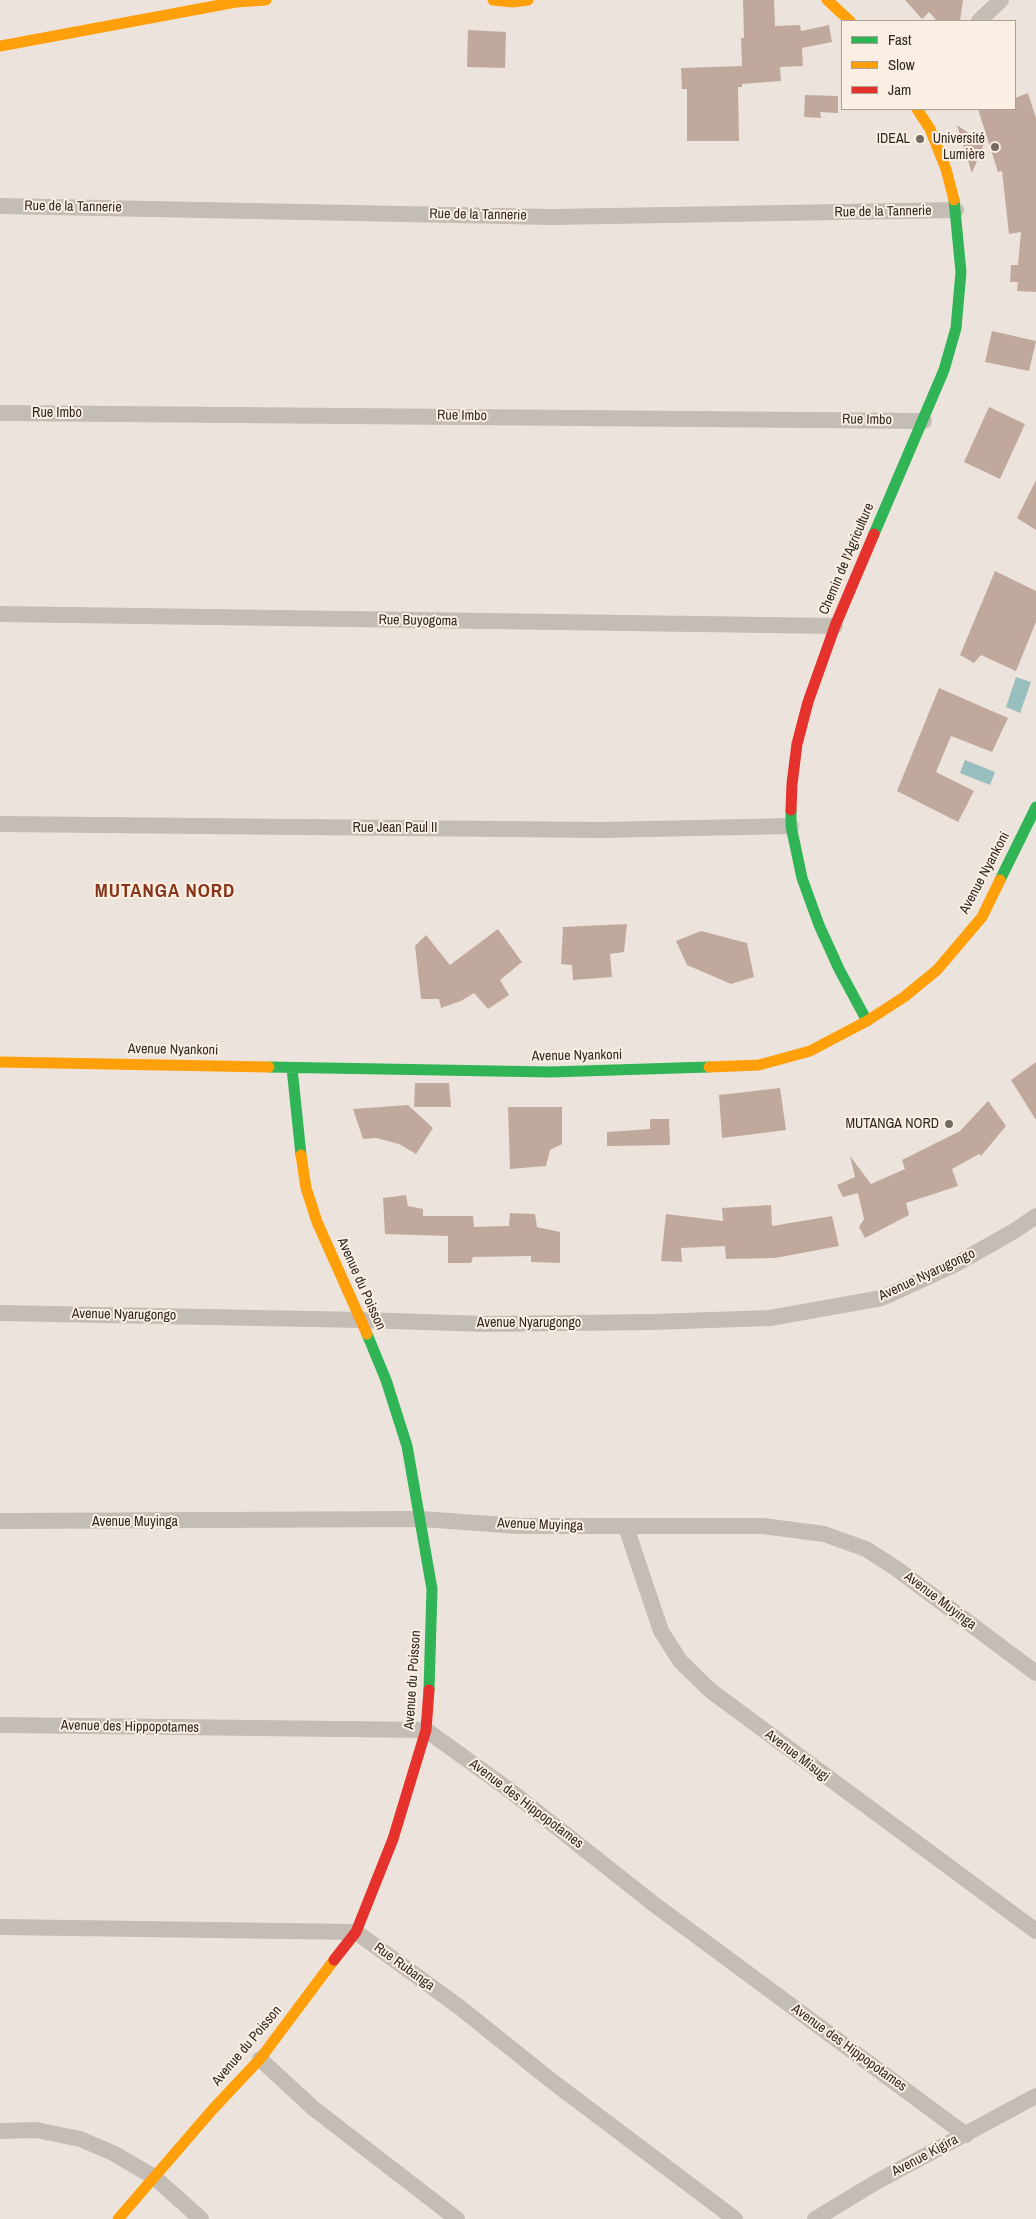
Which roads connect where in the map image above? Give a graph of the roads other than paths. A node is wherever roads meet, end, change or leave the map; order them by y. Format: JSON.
{"nodes":[{"id":1,"x":266,"y":0,"type":"edge"},
{"id":2,"x":493,"y":0,"type":"edge"},
{"id":3,"x":528,"y":0,"type":"edge"},
{"id":4,"x":827,"y":0,"type":"edge"},
{"id":5,"x":1001,"y":0,"type":"edge"},
{"id":6,"x":849,"y":20,"type":"edge"},
{"id":7,"x":980,"y":20,"type":"edge"},
{"id":8,"x":0,"y":46,"type":"edge"},
{"id":9,"x":918,"y":110,"type":"edge"},
{"id":10,"x":0,"y":206,"type":"edge"},
{"id":11,"x":956,"y":210,"type":"junction"},
{"id":12,"x":0,"y":413,"type":"edge"},
{"id":13,"x":924,"y":421,"type":"junction"},
{"id":14,"x":0,"y":614,"type":"edge"},
{"id":15,"x":835,"y":626,"type":"junction"},
{"id":16,"x":1036,"y":807,"type":"edge"},
{"id":17,"x":0,"y":824,"type":"edge"},
{"id":18,"x":791,"y":826,"type":"junction"},
{"id":19,"x":867,"y":1021,"type":"junction"},
{"id":20,"x":0,"y":1062,"type":"edge"},
{"id":21,"x":292,"y":1068,"type":"junction"},
{"id":22,"x":1036,"y":1216,"type":"edge"},
{"id":23,"x":0,"y":1313,"type":"edge"},
{"id":24,"x":362,"y":1320,"type":"junction"},
{"id":25,"x":421,"y":1519,"type":"junction"},
{"id":26,"x":0,"y":1521,"type":"edge"},
{"id":27,"x":626,"y":1527,"type":"junction"},
{"id":28,"x":1036,"y":1673,"type":"edge"},
{"id":29,"x":0,"y":1725,"type":"edge"},
{"id":30,"x":426,"y":1730,"type":"junction"},
{"id":31,"x":0,"y":1927,"type":"edge"},
{"id":32,"x":1036,"y":1931,"type":"edge"},
{"id":33,"x":356,"y":1932,"type":"junction"},
{"id":34,"x":260,"y":2059,"type":"junction"},
{"id":35,"x":1036,"y":2096,"type":"edge"},
{"id":36,"x":0,"y":2131,"type":"edge"},
{"id":37,"x":966,"y":2134,"type":"junction"},
{"id":38,"x":154,"y":2176,"type":"junction"},
{"id":39,"x":118,"y":2219,"type":"edge"},
{"id":40,"x":201,"y":2219,"type":"edge"},
{"id":41,"x":457,"y":2219,"type":"edge"},
{"id":42,"x":735,"y":2219,"type":"edge"},
{"id":43,"x":815,"y":2219,"type":"edge"}],
"edges":[{"from":1,"to":8,"type":"street"},
{"from":2,"to":3,"type":"street"},
{"from":4,"to":6,"type":"street"},
{"from":5,"to":7,"type":"street"},
{"from":9,"to":11,"type":"street","name":"Chemin de l'Agriculture"},
{"from":10,"to":11,"type":"street","name":"Rue de la Tannerie"},
{"from":11,"to":13,"type":"street","name":"Chemin de l'Agriculture"},
{"from":12,"to":13,"type":"street","name":"Rue Imbo"},
{"from":13,"to":15,"type":"street","name":"Chemin de l'Agriculture"},
{"from":14,"to":15,"type":"street","name":"Rue Buyogoma"},
{"from":15,"to":18,"type":"street","name":"Chemin de l'Agriculture"},
{"from":16,"to":19,"type":"street","name":"Avenue Nyankoni"},
{"from":17,"to":18,"type":"street","name":"Rue Jean Paul II"},
{"from":18,"to":19,"type":"street","name":"Chemin de l'Agriculture"},
{"from":19,"to":21,"type":"street","name":"Avenue Nyankoni"},
{"from":20,"to":21,"type":"street","name":"Avenue Nyankoni"},
{"from":21,"to":24,"type":"street","name":"Avenue du Poisson"},
{"from":22,"to":24,"type":"street","name":"Avenue Nyarugongo"},
{"from":23,"to":24,"type":"street","name":"Avenue Nyarugongo"},
{"from":24,"to":25,"type":"street","name":"Avenue du Poisson"},
{"from":25,"to":26,"type":"street","name":"Avenue Muyinga"},
{"from":25,"to":27,"type":"street","name":"Avenue Muyinga"},
{"from":25,"to":30,"type":"street","name":"Avenue du Poisson"},
{"from":27,"to":28,"type":"street","name":"Avenue Muyinga"},
{"from":27,"to":32,"type":"street","name":"Avenue Misugi"},
{"from":29,"to":30,"type":"street","name":"Avenue des Hippopotames"},
{"from":30,"to":33,"type":"street","name":"Avenue du Poisson"},
{"from":30,"to":37,"type":"street","name":"Avenue des Hippopotames"},
{"from":31,"to":33,"type":"street"},
{"from":33,"to":34,"type":"street","name":"Avenue du Poisson"},
{"from":33,"to":42,"type":"street","name":"Rue Rubanga"},
{"from":34,"to":38,"type":"street","name":"Avenue du Poisson"},
{"from":34,"to":41,"type":"street"},
{"from":35,"to":37,"type":"street","name":"Avenue Kigira"},
{"from":36,"to":38,"type":"street"},
{"from":37,"to":43,"type":"street","name":"Avenue Kigira"},
{"from":38,"to":39,"type":"street","name":"Avenue du Poisson"},
{"from":38,"to":40,"type":"street"}]}
